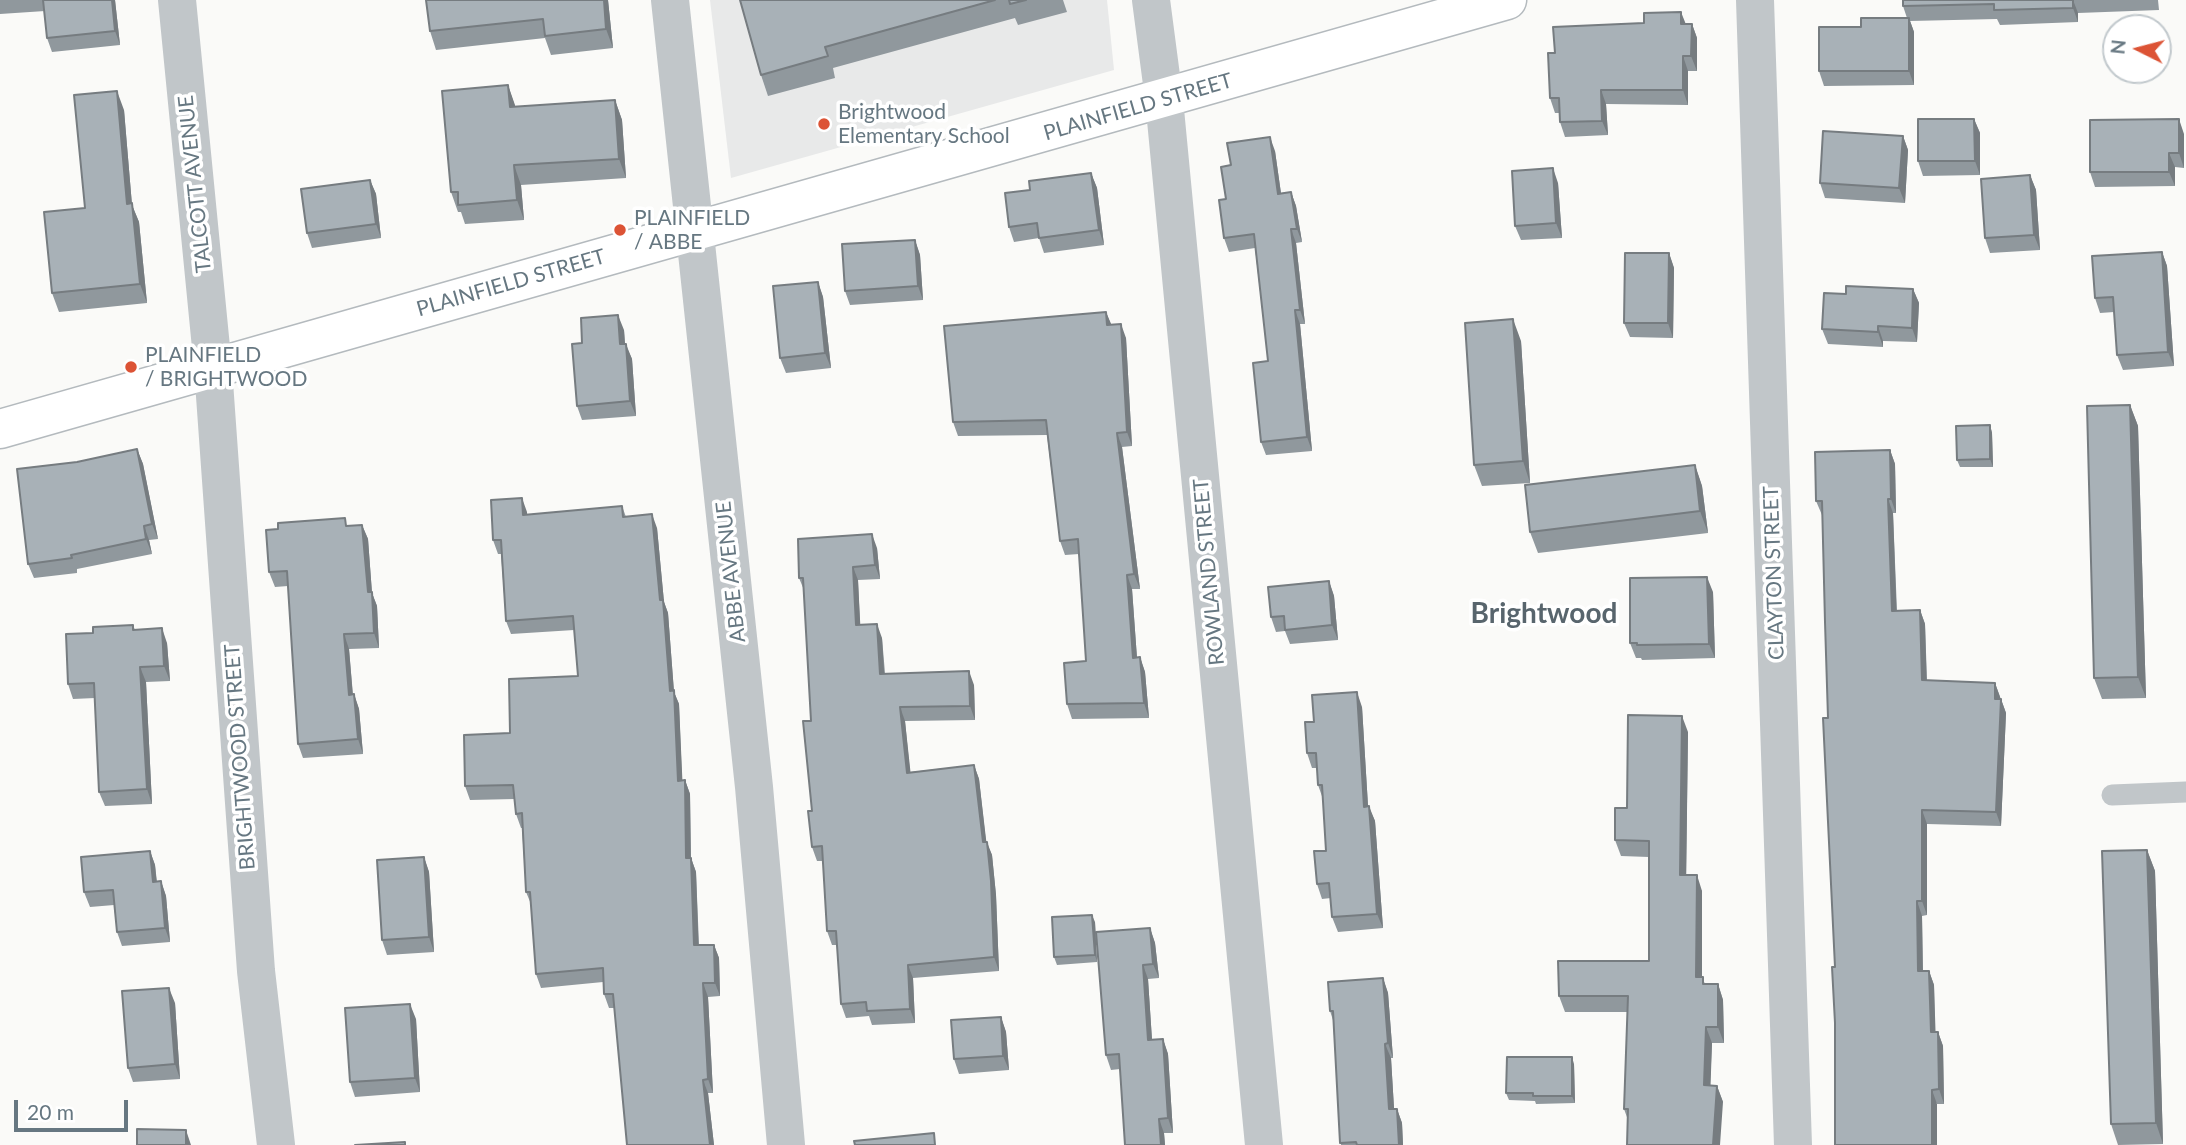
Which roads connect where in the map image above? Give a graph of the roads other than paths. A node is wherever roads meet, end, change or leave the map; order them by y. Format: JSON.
{"nodes":[{"id":1,"x":177,"y":0,"type":"edge"},
{"id":2,"x":670,"y":0,"type":"edge"},
{"id":3,"x":1151,"y":0,"type":"edge"},
{"id":4,"x":1507,"y":0,"type":"edge"},
{"id":5,"x":1755,"y":0,"type":"edge"},
{"id":6,"x":1164,"y":99,"type":"junction"},
{"id":7,"x":695,"y":231,"type":"junction"},
{"id":8,"x":213,"y":368,"type":"junction"},
{"id":9,"x":0,"y":429,"type":"edge"},
{"id":10,"x":2186,"y":792,"type":"edge"},
{"id":11,"x":2112,"y":794,"type":"dead end"},
{"id":12,"x":276,"y":1145,"type":"edge"},
{"id":13,"x":786,"y":1145,"type":"edge"},
{"id":14,"x":1264,"y":1145,"type":"edge"},
{"id":15,"x":1793,"y":1145,"type":"edge"}],
"edges":[{"from":1,"to":8,"type":"street","name":"TALCOTT AVENUE"},
{"from":2,"to":7,"type":"street","name":"ABBE AVENUE"},
{"from":3,"to":6,"type":"street","name":"ROWLAND STREET"},
{"from":4,"to":6,"type":"street","name":"PLAINFIELD STREET"},
{"from":5,"to":15,"type":"street","name":"CLAYTON STREET"},
{"from":6,"to":7,"type":"street","name":"PLAINFIELD STREET"},
{"from":6,"to":14,"type":"street","name":"ROWLAND STREET"},
{"from":7,"to":8,"type":"street","name":"PLAINFIELD STREET"},
{"from":7,"to":13,"type":"street","name":"ABBE AVENUE"},
{"from":8,"to":9,"type":"street","name":"PLAINFIELD STREET"},
{"from":8,"to":12,"type":"street","name":"BRIGHTWOOD STREET"},
{"from":10,"to":11,"type":"lane"}]}
